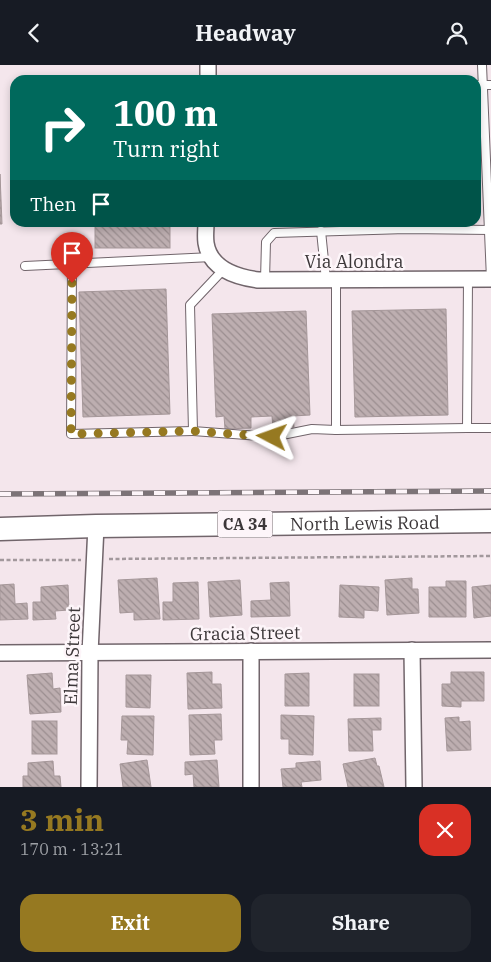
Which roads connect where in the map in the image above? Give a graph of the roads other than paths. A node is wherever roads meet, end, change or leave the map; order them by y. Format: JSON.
{"nodes":[{"id":1,"x":482,"y":65,"type":"edge"},
{"id":2,"x":483,"y":85,"type":"edge"},
{"id":3,"x":206,"y":227,"type":"edge"},
{"id":4,"x":490,"y":230,"type":"edge"},
{"id":5,"x":321,"y":231,"type":"junction"},
{"id":6,"x":72,"y":264,"type":"junction"},
{"id":7,"x":218,"y":265,"type":"junction"},
{"id":8,"x":25,"y":266,"type":"dead end"},
{"id":9,"x":468,"y":279,"type":"junction"},
{"id":10,"x":491,"y":279,"type":"edge"},
{"id":11,"x":265,"y":280,"type":"junction"},
{"id":12,"x":331,"y":280,"type":"junction"},
{"id":13,"x":467,"y":427,"type":"junction"},
{"id":14,"x":491,"y":427,"type":"edge"},
{"id":15,"x":336,"y":430,"type":"junction"},
{"id":16,"x":193,"y":431,"type":"junction"},
{"id":17,"x":491,"y":521,"type":"edge"},
{"id":18,"x":96,"y":526,"type":"junction"},
{"id":19,"x":0,"y":529,"type":"edge"},
{"id":20,"x":491,"y":649,"type":"edge"},
{"id":21,"x":412,"y":650,"type":"junction"},
{"id":22,"x":250,"y":651,"type":"junction"},
{"id":23,"x":0,"y":653,"type":"edge"},
{"id":24,"x":90,"y":653,"type":"junction"},
{"id":25,"x":89,"y":787,"type":"edge"},
{"id":26,"x":251,"y":787,"type":"edge"},
{"id":27,"x":414,"y":787,"type":"edge"}],
"edges":[{"from":1,"to":2,"type":"lane"},
{"from":2,"to":4,"type":"lane"},
{"from":3,"to":7,"type":"street"},
{"from":4,"to":5,"type":"lane"},
{"from":4,"to":10,"type":"lane"},
{"from":5,"to":11,"type":"lane"},
{"from":5,"to":12,"type":"lane"},
{"from":6,"to":7,"type":"lane"},
{"from":6,"to":8,"type":"lane"},
{"from":6,"to":16,"type":"lane"},
{"from":7,"to":11,"type":"street","name":"Via Alondra"},
{"from":7,"to":16,"type":"lane"},
{"from":9,"to":10,"type":"street","name":"Via Alondra"},
{"from":9,"to":12,"type":"street","name":"Via Alondra"},
{"from":9,"to":13,"type":"lane"},
{"from":11,"to":12,"type":"street","name":"Via Alondra"},
{"from":12,"to":15,"type":"lane"},
{"from":13,"to":14,"type":"lane"},
{"from":13,"to":15,"type":"lane"},
{"from":15,"to":16,"type":"lane"},
{"from":17,"to":18,"type":"main road","name":"North Lewis Road","number":"CA 34"},
{"from":18,"to":19,"type":"main road","name":"North Lewis Road","number":"CA 34"},
{"from":18,"to":24,"type":"street","name":"Elma Street"},
{"from":20,"to":21,"type":"street","name":"Gracia Street"},
{"from":21,"to":22,"type":"street","name":"Gracia Street"},
{"from":21,"to":27,"type":"street"},
{"from":22,"to":24,"type":"street","name":"Gracia Street"},
{"from":22,"to":26,"type":"street"},
{"from":23,"to":24,"type":"street","name":"Gracia Street"},
{"from":24,"to":25,"type":"street","name":"Elma Street"}]}
